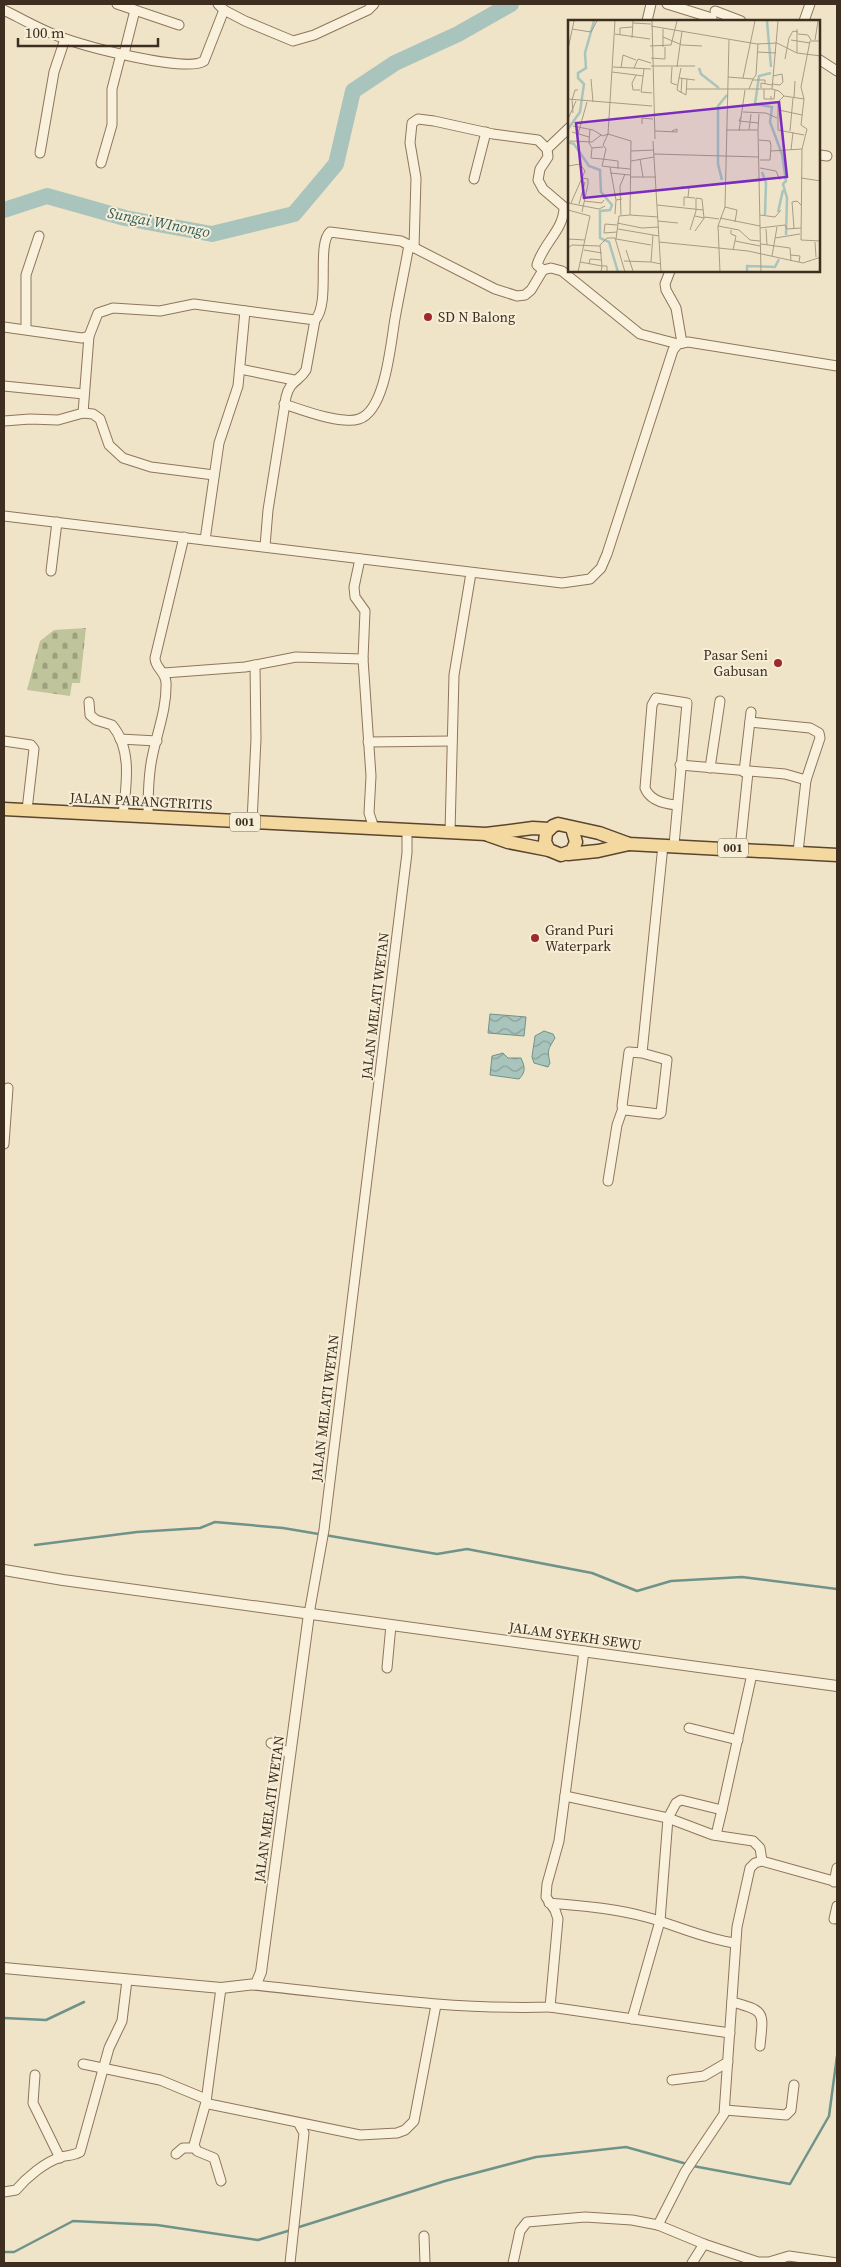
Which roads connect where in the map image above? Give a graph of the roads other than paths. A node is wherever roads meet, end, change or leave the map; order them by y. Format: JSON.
{"nodes":[{"id":1,"x":117,"y":4,"type":"edge"},
{"id":2,"x":374,"y":4,"type":"edge"},
{"id":3,"x":651,"y":4,"type":"edge"},
{"id":4,"x":667,"y":4,"type":"edge"},
{"id":5,"x":810,"y":4,"type":"edge"},
{"id":6,"x":221,"y":7,"type":"edge"},
{"id":7,"x":4,"y":10,"type":"edge"},
{"id":8,"x":135,"y":10,"type":"junction"},
{"id":9,"x":714,"y":13,"type":"edge"},
{"id":10,"x":647,"y":20,"type":"edge"},
{"id":11,"x":738,"y":20,"type":"edge"},
{"id":12,"x":804,"y":20,"type":"edge"},
{"id":13,"x":179,"y":24,"type":"dead end"},
{"id":14,"x":65,"y":39,"type":"junction"},
{"id":15,"x":123,"y":54,"type":"junction"},
{"id":16,"x":821,"y":61,"type":"edge"},
{"id":17,"x":837,"y":71,"type":"edge"},
{"id":18,"x":568,"y":128,"type":"edge"},
{"id":19,"x":486,"y":132,"type":"junction"},
{"id":20,"x":547,"y":149,"type":"junction"},
{"id":21,"x":40,"y":153,"type":"dead end"},
{"id":22,"x":102,"y":163,"type":"dead end"},
{"id":23,"x":474,"y":179,"type":"dead end"},
{"id":24,"x":39,"y":236,"type":"dead end"},
{"id":25,"x":412,"y":247,"type":"junction"},
{"id":26,"x":543,"y":270,"type":"junction"},
{"id":27,"x":670,"y":272,"type":"edge"},
{"id":28,"x":246,"y":311,"type":"junction"},
{"id":29,"x":314,"y":320,"type":"junction"},
{"id":30,"x":4,"y":327,"type":"edge"},
{"id":31,"x":26,"y":329,"type":"junction"},
{"id":32,"x":89,"y":336,"type":"junction"},
{"id":33,"x":680,"y":343,"type":"junction"},
{"id":34,"x":837,"y":366,"type":"edge"},
{"id":35,"x":240,"y":368,"type":"junction"},
{"id":36,"x":294,"y":380,"type":"junction"},
{"id":37,"x":4,"y":386,"type":"edge"},
{"id":38,"x":84,"y":394,"type":"junction"},
{"id":39,"x":284,"y":404,"type":"junction"},
{"id":40,"x":83,"y":413,"type":"junction"},
{"id":41,"x":4,"y":421,"type":"edge"},
{"id":42,"x":214,"y":475,"type":"junction"},
{"id":43,"x":4,"y":516,"type":"edge"},
{"id":44,"x":57,"y":522,"type":"junction"},
{"id":45,"x":184,"y":537,"type":"junction"},
{"id":46,"x":205,"y":540,"type":"junction"},
{"id":47,"x":266,"y":546,"type":"junction"},
{"id":48,"x":360,"y":560,"type":"junction"},
{"id":49,"x":51,"y":571,"type":"dead end"},
{"id":50,"x":471,"y":573,"type":"junction"},
{"id":51,"x":363,"y":659,"type":"junction"},
{"id":52,"x":255,"y":665,"type":"junction"},
{"id":53,"x":164,"y":673,"type":"junction"},
{"id":54,"x":720,"y":701,"type":"dead end"},
{"id":55,"x":89,"y":702,"type":"dead end"},
{"id":56,"x":751,"y":712,"type":"dead end"},
{"id":57,"x":750,"y":722,"type":"junction"},
{"id":58,"x":120,"y":739,"type":"junction"},
{"id":59,"x":4,"y":741,"type":"edge"},
{"id":60,"x":157,"y":741,"type":"junction"},
{"id":61,"x":368,"y":742,"type":"junction"},
{"id":62,"x":452,"y":742,"type":"junction"},
{"id":63,"x":680,"y":765,"type":"junction"},
{"id":64,"x":710,"y":768,"type":"junction"},
{"id":65,"x":746,"y":772,"type":"junction"},
{"id":66,"x":806,"y":780,"type":"junction"},
{"id":67,"x":677,"y":805,"type":"junction"},
{"id":68,"x":4,"y":809,"type":"edge"},
{"id":69,"x":27,"y":810,"type":"junction"},
{"id":70,"x":123,"y":816,"type":"junction"},
{"id":71,"x":148,"y":816,"type":"junction"},
{"id":72,"x":252,"y":822,"type":"junction"},
{"id":73,"x":374,"y":828,"type":"junction"},
{"id":74,"x":572,"y":828,"type":"junction"},
{"id":75,"x":549,"y":829,"type":"junction"},
{"id":76,"x":407,"y":830,"type":"junction"},
{"id":77,"x":450,"y":832,"type":"junction"},
{"id":78,"x":486,"y":834,"type":"junction"},
{"id":79,"x":630,"y":844,"type":"junction"},
{"id":80,"x":669,"y":845,"type":"junction"},
{"id":81,"x":740,"y":849,"type":"junction"},
{"id":82,"x":549,"y":850,"type":"junction"},
{"id":83,"x":798,"y":852,"type":"junction"},
{"id":84,"x":568,"y":854,"type":"junction"},
{"id":85,"x":837,"y":856,"type":"edge"},
{"id":86,"x":642,"y":1053,"type":"junction"},
{"id":87,"x":8,"y":1088,"type":"dead end"},
{"id":88,"x":623,"y":1108,"type":"junction"},
{"id":89,"x":4,"y":1144,"type":"edge"},
{"id":90,"x":608,"y":1181,"type":"dead end"},
{"id":91,"x":4,"y":1570,"type":"edge"},
{"id":92,"x":308,"y":1614,"type":"junction"},
{"id":93,"x":391,"y":1625,"type":"junction"},
{"id":94,"x":584,"y":1651,"type":"junction"},
{"id":95,"x":387,"y":1668,"type":"dead end"},
{"id":96,"x":752,"y":1674,"type":"junction"},
{"id":97,"x":837,"y":1686,"type":"edge"},
{"id":98,"x":689,"y":1728,"type":"dead end"},
{"id":99,"x":738,"y":1740,"type":"junction"},
{"id":100,"x":271,"y":1743,"type":"dead end"},
{"id":101,"x":290,"y":1754,"type":"junction"},
{"id":102,"x":565,"y":1796,"type":"junction"},
{"id":103,"x":722,"y":1810,"type":"junction"},
{"id":104,"x":668,"y":1818,"type":"junction"},
{"id":105,"x":716,"y":1836,"type":"junction"},
{"id":106,"x":762,"y":1861,"type":"junction"},
{"id":107,"x":837,"y":1868,"type":"edge"},
{"id":108,"x":836,"y":1882,"type":"edge"},
{"id":109,"x":549,"y":1903,"type":"junction"},
{"id":110,"x":837,"y":1906,"type":"edge"},
{"id":111,"x":834,"y":1918,"type":"dead end"},
{"id":112,"x":660,"y":1921,"type":"junction"},
{"id":113,"x":735,"y":1943,"type":"junction"},
{"id":114,"x":4,"y":1968,"type":"edge"},
{"id":115,"x":127,"y":1980,"type":"junction"},
{"id":116,"x":253,"y":1985,"type":"junction"},
{"id":117,"x":221,"y":1988,"type":"junction"},
{"id":118,"x":732,"y":2002,"type":"junction"},
{"id":119,"x":436,"y":2005,"type":"junction"},
{"id":120,"x":550,"y":2007,"type":"junction"},
{"id":121,"x":632,"y":2018,"type":"junction"},
{"id":122,"x":730,"y":2033,"type":"junction"},
{"id":123,"x":760,"y":2046,"type":"dead end"},
{"id":124,"x":728,"y":2062,"type":"junction"},
{"id":125,"x":83,"y":2064,"type":"dead end"},
{"id":126,"x":104,"y":2067,"type":"junction"},
{"id":127,"x":35,"y":2075,"type":"dead end"},
{"id":128,"x":672,"y":2080,"type":"dead end"},
{"id":129,"x":794,"y":2086,"type":"dead end"},
{"id":130,"x":206,"y":2100,"type":"junction"},
{"id":131,"x":725,"y":2110,"type":"junction"},
{"id":132,"x":300,"y":2124,"type":"junction"},
{"id":133,"x":194,"y":2148,"type":"junction"},
{"id":134,"x":176,"y":2154,"type":"dead end"},
{"id":135,"x":60,"y":2158,"type":"junction"},
{"id":136,"x":221,"y":2182,"type":"dead end"},
{"id":137,"x":4,"y":2192,"type":"edge"},
{"id":138,"x":658,"y":2225,"type":"junction"},
{"id":139,"x":424,"y":2236,"type":"dead end"},
{"id":140,"x":704,"y":2244,"type":"junction"},
{"id":141,"x":742,"y":2261,"type":"edge"},
{"id":142,"x":290,"y":2263,"type":"edge"},
{"id":143,"x":425,"y":2263,"type":"edge"},
{"id":144,"x":513,"y":2263,"type":"edge"},
{"id":145,"x":692,"y":2263,"type":"edge"},
{"id":146,"x":837,"y":2263,"type":"edge"}],
"edges":[{"from":1,"to":8,"type":"street"},
{"from":2,"to":6,"type":"street"},
{"from":3,"to":10,"type":"street"},
{"from":4,"to":9,"type":"street"},
{"from":5,"to":12,"type":"street"},
{"from":6,"to":15,"type":"street"},
{"from":7,"to":14,"type":"street"},
{"from":8,"to":13,"type":"street"},
{"from":8,"to":15,"type":"street"},
{"from":9,"to":11,"type":"street"},
{"from":14,"to":15,"type":"street"},
{"from":14,"to":21,"type":"street"},
{"from":15,"to":22,"type":"street"},
{"from":16,"to":17,"type":"street"},
{"from":18,"to":20,"type":"street"},
{"from":19,"to":20,"type":"street"},
{"from":19,"to":23,"type":"street"},
{"from":19,"to":25,"type":"street"},
{"from":20,"to":26,"type":"street"},
{"from":24,"to":31,"type":"street"},
{"from":25,"to":26,"type":"street"},
{"from":25,"to":29,"type":"street"},
{"from":25,"to":39,"type":"street"},
{"from":26,"to":33,"type":"street"},
{"from":27,"to":33,"type":"street"},
{"from":28,"to":29,"type":"street"},
{"from":28,"to":32,"type":"street"},
{"from":28,"to":35,"type":"street"},
{"from":29,"to":36,"type":"street"},
{"from":30,"to":31,"type":"street"},
{"from":31,"to":32,"type":"street"},
{"from":32,"to":38,"type":"street"},
{"from":33,"to":34,"type":"street"},
{"from":33,"to":50,"type":"street"},
{"from":35,"to":36,"type":"street"},
{"from":35,"to":42,"type":"street"},
{"from":36,"to":39,"type":"street"},
{"from":37,"to":38,"type":"street"},
{"from":38,"to":40,"type":"street"},
{"from":39,"to":47,"type":"street"},
{"from":40,"to":41,"type":"street"},
{"from":40,"to":42,"type":"street"},
{"from":42,"to":46,"type":"street"},
{"from":43,"to":44,"type":"street"},
{"from":44,"to":45,"type":"street"},
{"from":44,"to":49,"type":"street"},
{"from":45,"to":46,"type":"street"},
{"from":45,"to":53,"type":"street"},
{"from":46,"to":47,"type":"street"},
{"from":47,"to":48,"type":"street"},
{"from":48,"to":50,"type":"street"},
{"from":48,"to":51,"type":"street"},
{"from":50,"to":62,"type":"street"},
{"from":51,"to":52,"type":"street"},
{"from":51,"to":61,"type":"street"},
{"from":52,"to":53,"type":"street"},
{"from":52,"to":72,"type":"street"},
{"from":53,"to":60,"type":"street"},
{"from":54,"to":64,"type":"street"},
{"from":55,"to":58,"type":"street"},
{"from":56,"to":57,"type":"street"},
{"from":57,"to":65,"type":"street"},
{"from":57,"to":66,"type":"street"},
{"from":58,"to":60,"type":"street"},
{"from":58,"to":70,"type":"street"},
{"from":59,"to":69,"type":"street"},
{"from":60,"to":71,"type":"street"},
{"from":61,"to":62,"type":"street"},
{"from":61,"to":73,"type":"street"},
{"from":62,"to":77,"type":"street"},
{"from":63,"to":64,"type":"street"},
{"from":63,"to":67,"type":"street"},
{"from":63,"to":67,"type":"street"},
{"from":64,"to":65,"type":"street"},
{"from":65,"to":66,"type":"street"},
{"from":65,"to":81,"type":"street"},
{"from":66,"to":83,"type":"street"},
{"from":67,"to":80,"type":"street"},
{"from":68,"to":69,"type":"main road","name":"JALAN PARANGTRITIS","number":"001"},
{"from":69,"to":70,"type":"main road","name":"JALAN PARANGTRITIS","number":"001"},
{"from":70,"to":71,"type":"main road","name":"JALAN PARANGTRITIS","number":"001"},
{"from":71,"to":72,"type":"main road","name":"JALAN PARANGTRITIS","number":"001"},
{"from":72,"to":73,"type":"main road","name":"JALAN PARANGTRITIS","number":"001"},
{"from":73,"to":76,"type":"main road","name":"JALAN PARANGTRITIS","number":"001"},
{"from":74,"to":75,"type":"main road","number":"001"},
{"from":74,"to":79,"type":"main road","number":"001"},
{"from":74,"to":84,"type":"main road"},
{"from":75,"to":78,"type":"main road","name":"JALAN PARANGTRITIS","number":"001"},
{"from":75,"to":82,"type":"main road"},
{"from":76,"to":77,"type":"main road","name":"JALAN PARANGTRITIS","number":"001"},
{"from":76,"to":92,"type":"street","name":"JALAN MELATI WETAN"},
{"from":77,"to":78,"type":"main road","name":"JALAN PARANGTRITIS","number":"001"},
{"from":78,"to":82,"type":"main road","name":"JALAN PARANGTRITIS","number":"001"},
{"from":79,"to":80,"type":"main road","number":"001"},
{"from":79,"to":84,"type":"main road","number":"001"},
{"from":80,"to":81,"type":"main road","number":"001"},
{"from":80,"to":86,"type":"street"},
{"from":81,"to":83,"type":"main road","number":"001"},
{"from":82,"to":84,"type":"main road","number":"001"},
{"from":83,"to":85,"type":"main road","number":"001"},
{"from":86,"to":88,"type":"street"},
{"from":86,"to":88,"type":"street"},
{"from":87,"to":89,"type":"street"},
{"from":88,"to":90,"type":"street"},
{"from":91,"to":92,"type":"street","name":"JALAM SYEKH SEWU"},
{"from":92,"to":93,"type":"street","name":"JALAM SYEKH SEWU"},
{"from":92,"to":101,"type":"street","name":"JALAN MELATI WETAN"},
{"from":93,"to":94,"type":"street","name":"JALAM SYEKH SEWU"},
{"from":93,"to":95,"type":"street"},
{"from":94,"to":96,"type":"street","name":"JALAM SYEKH SEWU"},
{"from":94,"to":102,"type":"street"},
{"from":96,"to":97,"type":"street","name":"JALAM SYEKH SEWU"},
{"from":96,"to":99,"type":"street"},
{"from":98,"to":99,"type":"street"},
{"from":99,"to":103,"type":"street"},
{"from":100,"to":101,"type":"street"},
{"from":101,"to":116,"type":"street","name":"JALAN MELATI WETAN"},
{"from":102,"to":104,"type":"street"},
{"from":102,"to":109,"type":"street"},
{"from":103,"to":104,"type":"street"},
{"from":103,"to":105,"type":"street"},
{"from":104,"to":105,"type":"street"},
{"from":104,"to":112,"type":"street"},
{"from":105,"to":106,"type":"street"},
{"from":106,"to":108,"type":"street"},
{"from":106,"to":113,"type":"street"},
{"from":107,"to":108,"type":"street"},
{"from":109,"to":112,"type":"street"},
{"from":109,"to":120,"type":"street"},
{"from":110,"to":111,"type":"street"},
{"from":112,"to":113,"type":"street"},
{"from":112,"to":121,"type":"street"},
{"from":113,"to":118,"type":"street"},
{"from":114,"to":115,"type":"street"},
{"from":115,"to":117,"type":"street"},
{"from":115,"to":126,"type":"street"},
{"from":116,"to":117,"type":"street"},
{"from":116,"to":119,"type":"street"},
{"from":117,"to":130,"type":"street"},
{"from":118,"to":122,"type":"street"},
{"from":118,"to":123,"type":"street"},
{"from":119,"to":120,"type":"street"},
{"from":119,"to":132,"type":"street"},
{"from":120,"to":121,"type":"street"},
{"from":121,"to":122,"type":"street"},
{"from":122,"to":124,"type":"street"},
{"from":124,"to":128,"type":"street"},
{"from":124,"to":131,"type":"street"},
{"from":125,"to":126,"type":"street"},
{"from":126,"to":130,"type":"street"},
{"from":126,"to":135,"type":"street"},
{"from":127,"to":135,"type":"street"},
{"from":129,"to":131,"type":"street"},
{"from":130,"to":132,"type":"street"},
{"from":130,"to":133,"type":"street"},
{"from":131,"to":138,"type":"street"},
{"from":132,"to":142,"type":"street"},
{"from":133,"to":134,"type":"street"},
{"from":133,"to":136,"type":"street"},
{"from":135,"to":137,"type":"street"},
{"from":138,"to":140,"type":"street"},
{"from":138,"to":144,"type":"street"},
{"from":139,"to":143,"type":"street"},
{"from":140,"to":141,"type":"street"},
{"from":140,"to":145,"type":"street"},
{"from":141,"to":146,"type":"street"}]}
